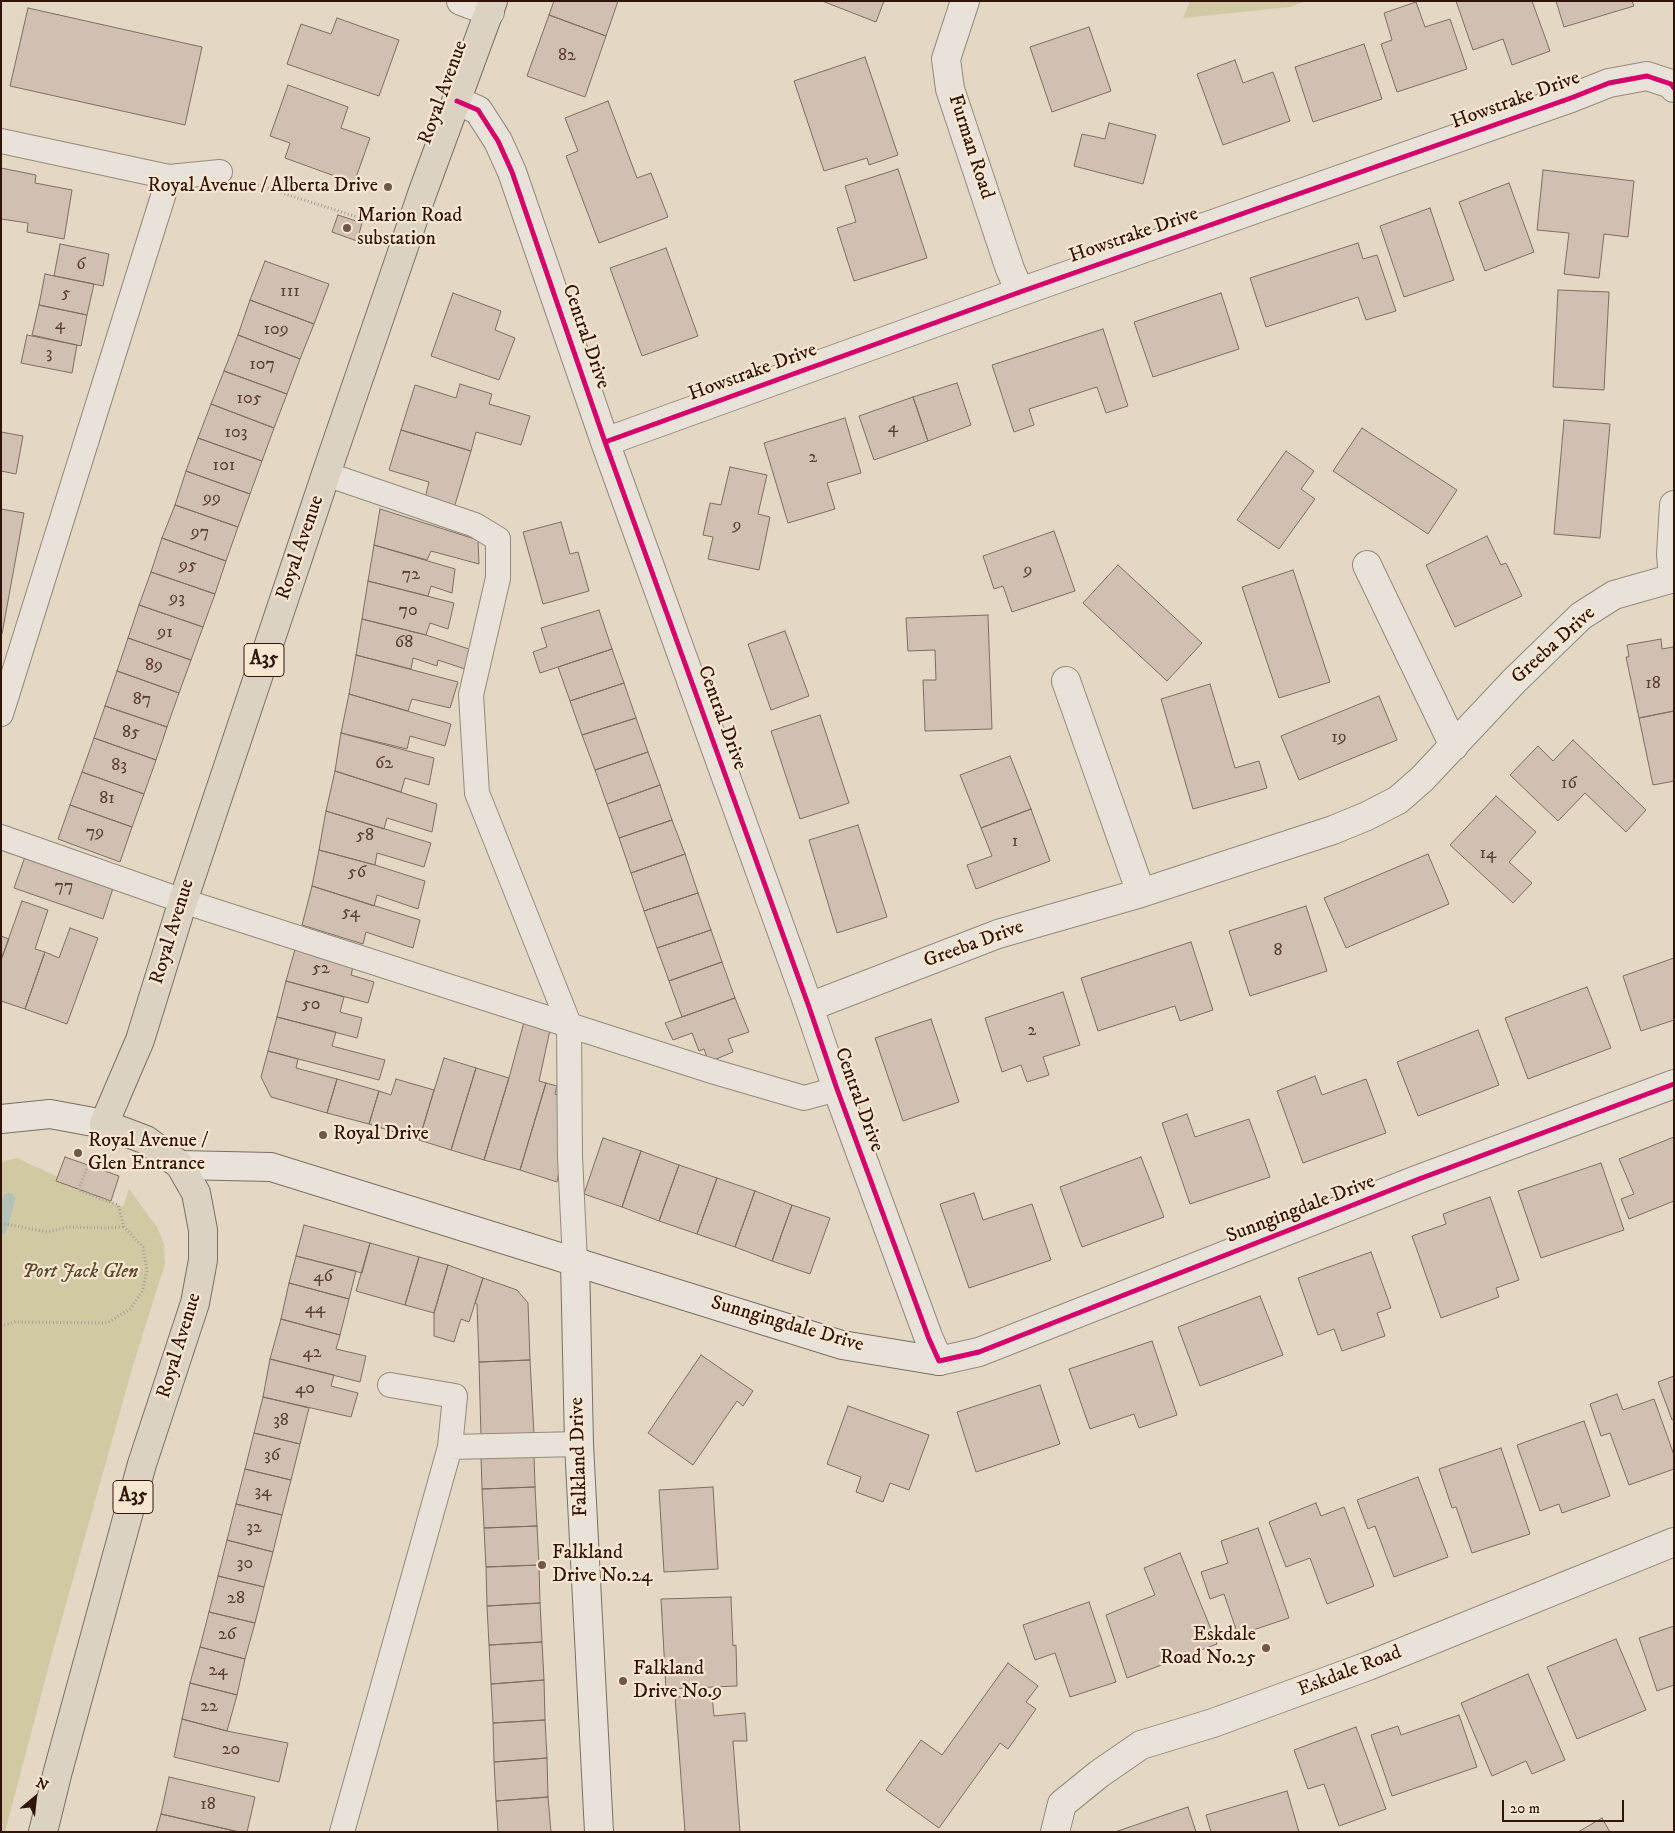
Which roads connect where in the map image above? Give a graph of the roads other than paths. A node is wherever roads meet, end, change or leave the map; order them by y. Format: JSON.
{"nodes":[{"id":1,"x":461,"y":1,"type":"edge"},
{"id":2,"x":965,"y":1,"type":"edge"},
{"id":3,"x":491,"y":7,"type":"edge"},
{"id":4,"x":1674,"y":88,"type":"edge"},
{"id":5,"x":457,"y":101,"type":"junction"},
{"id":6,"x":1,"y":142,"type":"edge"},
{"id":7,"x":220,"y":172,"type":"road end"},
{"id":8,"x":170,"y":177,"type":"junction"},
{"id":9,"x":1020,"y":292,"type":"junction"},
{"id":10,"x":605,"y":442,"type":"junction"},
{"id":11,"x":326,"y":474,"type":"junction"},
{"id":12,"x":1674,"y":505,"type":"edge"},
{"id":13,"x":1367,"y":565,"type":"dead end"},
{"id":14,"x":1673,"y":578,"type":"edge"},
{"id":15,"x":1066,"y":681,"type":"dead end"},
{"id":16,"x":1,"y":714,"type":"edge"},
{"id":17,"x":1454,"y":746,"type":"junction"},
{"id":18,"x":1,"y":837,"type":"edge"},
{"id":19,"x":1141,"y":893,"type":"junction"},
{"id":20,"x":182,"y":901,"type":"junction"},
{"id":21,"x":809,"y":1007,"type":"junction"},
{"id":22,"x":569,"y":1024,"type":"junction"},
{"id":23,"x":1674,"y":1084,"type":"edge"},
{"id":24,"x":837,"y":1089,"type":"junction"},
{"id":25,"x":2,"y":1118,"type":"edge"},
{"id":26,"x":104,"y":1124,"type":"junction"},
{"id":27,"x":180,"y":1165,"type":"junction"},
{"id":28,"x":575,"y":1261,"type":"junction"},
{"id":29,"x":939,"y":1361,"type":"junction"},
{"id":30,"x":390,"y":1385,"type":"dead end"},
{"id":31,"x":579,"y":1444,"type":"junction"},
{"id":32,"x":450,"y":1447,"type":"junction"},
{"id":33,"x":1674,"y":1542,"type":"edge"},
{"id":34,"x":43,"y":1832,"type":"edge"},
{"id":35,"x":342,"y":1832,"type":"edge"},
{"id":36,"x":599,"y":1832,"type":"edge"},
{"id":37,"x":1055,"y":1832,"type":"edge"}],
"edges":[{"from":1,"to":3,"type":"street"},
{"from":2,"to":9,"type":"street","name":"Furman Road"},
{"from":3,"to":5,"type":"main road","name":"Royal Avenue","number":"A35"},
{"from":4,"to":9,"type":"street","name":"Howstrake Drive"},
{"from":5,"to":10,"type":"street","name":"Central Drive"},
{"from":5,"to":11,"type":"main road","name":"Royal Avenue","number":"A35"},
{"from":6,"to":8,"type":"lane"},
{"from":7,"to":8,"type":"lane"},
{"from":8,"to":16,"type":"lane"},
{"from":9,"to":10,"type":"street","name":"Howstrake Drive"},
{"from":10,"to":21,"type":"street","name":"Central Drive"},
{"from":11,"to":20,"type":"main road","name":"Royal Avenue","number":"A35"},
{"from":11,"to":22,"type":"lane"},
{"from":12,"to":14,"type":"street"},
{"from":13,"to":17,"type":"street"},
{"from":14,"to":17,"type":"street","name":"Greeba Drive"},
{"from":15,"to":19,"type":"street"},
{"from":17,"to":19,"type":"street","name":"Greeba Drive"},
{"from":18,"to":20,"type":"lane"},
{"from":19,"to":21,"type":"street","name":"Greeba Drive"},
{"from":20,"to":22,"type":"lane"},
{"from":20,"to":26,"type":"main road","name":"Royal Avenue","number":"A35"},
{"from":21,"to":24,"type":"street","name":"Central Drive"},
{"from":22,"to":24,"type":"lane"},
{"from":22,"to":28,"type":"lane"},
{"from":23,"to":29,"type":"street","name":"Sunngingdale Drive"},
{"from":24,"to":29,"type":"street","name":"Central Drive"},
{"from":25,"to":26,"type":"street"},
{"from":26,"to":27,"type":"main road","name":"Royal Avenue","number":"A35"},
{"from":27,"to":28,"type":"street"},
{"from":27,"to":34,"type":"main road","name":"Royal Avenue","number":"A35"},
{"from":28,"to":29,"type":"street","name":"Sunngingdale Drive"},
{"from":28,"to":31,"type":"street","name":"Falkland Drive"},
{"from":30,"to":32,"type":"lane"},
{"from":31,"to":32,"type":"lane"},
{"from":31,"to":36,"type":"street","name":"Falkland Drive"},
{"from":32,"to":35,"type":"lane"},
{"from":33,"to":37,"type":"street","name":"Eskdale Road"}]}
